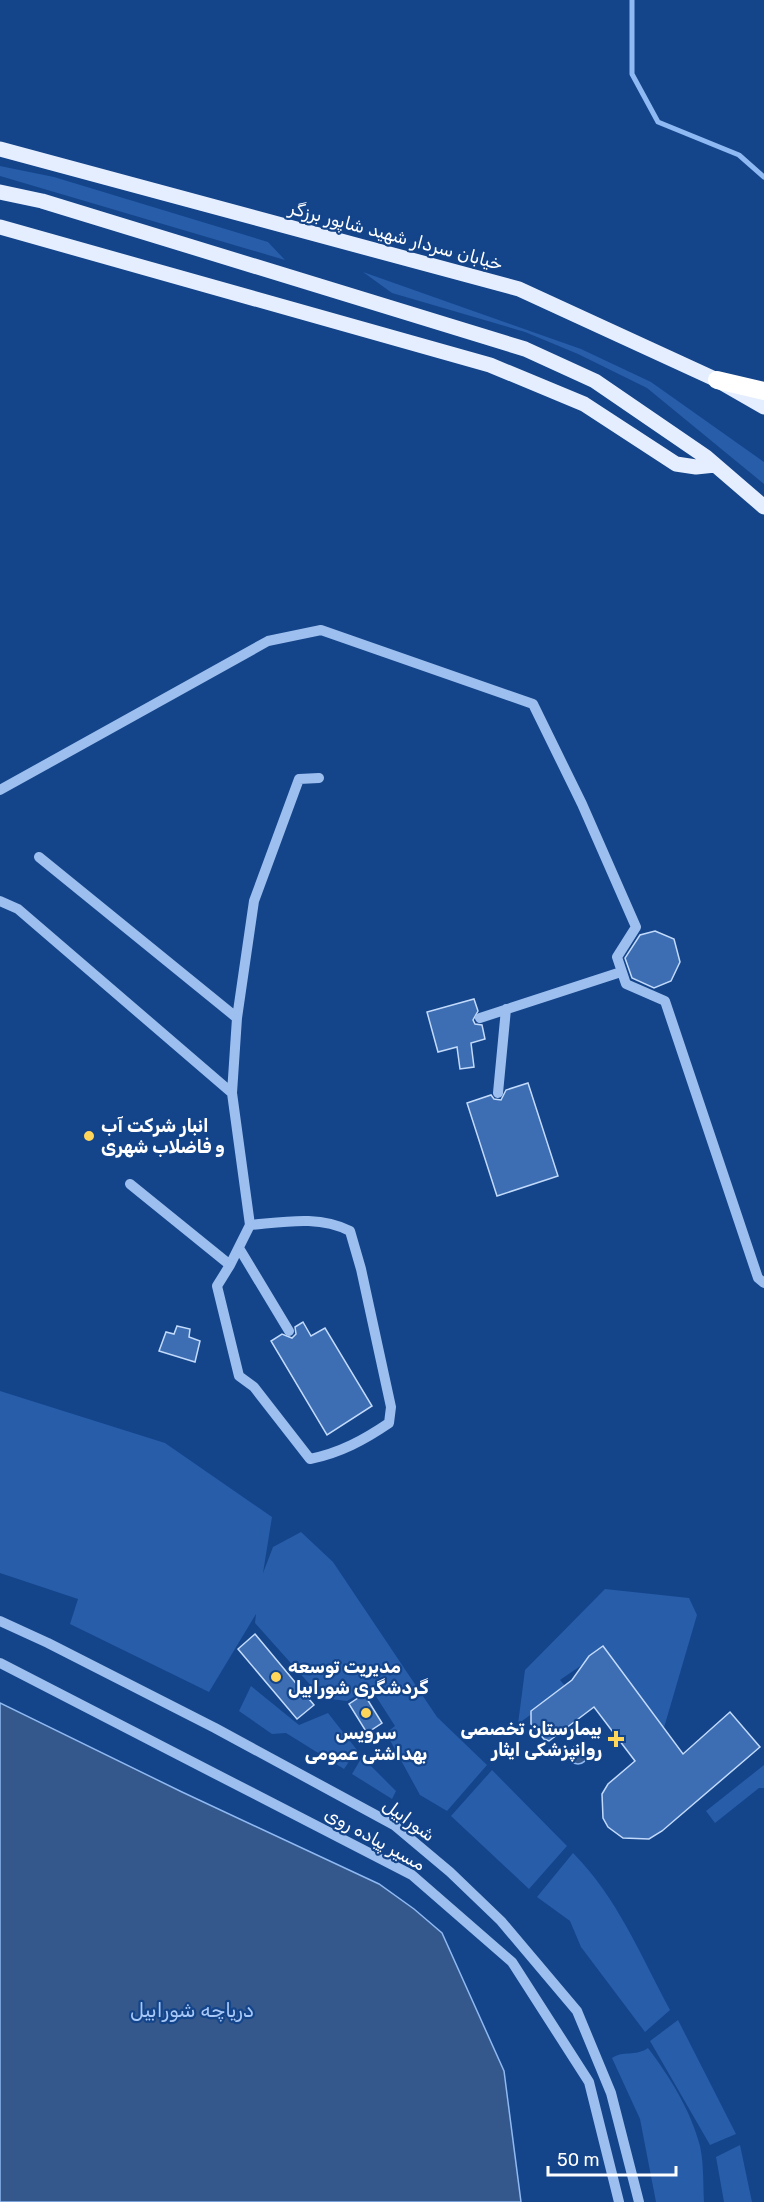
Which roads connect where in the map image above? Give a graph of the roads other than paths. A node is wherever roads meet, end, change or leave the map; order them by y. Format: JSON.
{"nodes":[{"id":1,"x":0,"y":149,"type":"edge"},
{"id":2,"x":0,"y":192,"type":"edge"},
{"id":3,"x":0,"y":227,"type":"edge"},
{"id":4,"x":717,"y":380,"type":"junction"},
{"id":5,"x":764,"y":391,"type":"edge"},
{"id":6,"x":764,"y":407,"type":"edge"},
{"id":7,"x":715,"y":465,"type":"junction"},
{"id":8,"x":764,"y":507,"type":"edge"},
{"id":9,"x":319,"y":778,"type":"dead end"},
{"id":10,"x":0,"y":790,"type":"edge"},
{"id":11,"x":39,"y":856,"type":"dead end"},
{"id":12,"x":0,"y":901,"type":"edge"},
{"id":13,"x":621,"y":972,"type":"junction"},
{"id":14,"x":506,"y":1009,"type":"junction"},
{"id":15,"x":237,"y":1018,"type":"junction"},
{"id":16,"x":480,"y":1018,"type":"dead end"},
{"id":17,"x":498,"y":1093,"type":"dead end"},
{"id":18,"x":232,"y":1094,"type":"junction"},
{"id":19,"x":130,"y":1184,"type":"dead end"},
{"id":20,"x":250,"y":1225,"type":"junction"},
{"id":21,"x":239,"y":1248,"type":"junction"},
{"id":22,"x":230,"y":1265,"type":"junction"},
{"id":23,"x":764,"y":1283,"type":"edge"},
{"id":24,"x":288,"y":1331,"type":"dead end"},
{"id":25,"x":0,"y":1621,"type":"edge"},
{"id":26,"x":0,"y":1663,"type":"edge"},
{"id":27,"x":620,"y":2202,"type":"edge"},
{"id":28,"x":639,"y":2202,"type":"edge"}],
"edges":[{"from":1,"to":4,"type":"main road","name":"خیابان سردار شهید شاپور برزگر"},
{"from":2,"to":7,"type":"main road"},
{"from":3,"to":7,"type":"main road"},
{"from":4,"to":5,"type":"highway"},
{"from":4,"to":6,"type":"main road","name":"خیابان سردار شهید شاپور برزگر"},
{"from":7,"to":8,"type":"main road"},
{"from":9,"to":15,"type":"street"},
{"from":10,"to":13,"type":"street"},
{"from":11,"to":15,"type":"street"},
{"from":12,"to":18,"type":"street"},
{"from":13,"to":14,"type":"street"},
{"from":13,"to":23,"type":"street"},
{"from":14,"to":16,"type":"street"},
{"from":14,"to":17,"type":"street"},
{"from":15,"to":18,"type":"street"},
{"from":18,"to":20,"type":"street"},
{"from":19,"to":22,"type":"street"},
{"from":20,"to":21,"type":"street"},
{"from":20,"to":22,"type":"street"},
{"from":21,"to":22,"type":"street"},
{"from":21,"to":24,"type":"street"},
{"from":25,"to":28,"type":"street","name":"شورابیل"},
{"from":26,"to":27,"type":"street","name":"مسیر پیاده روی"}]}
